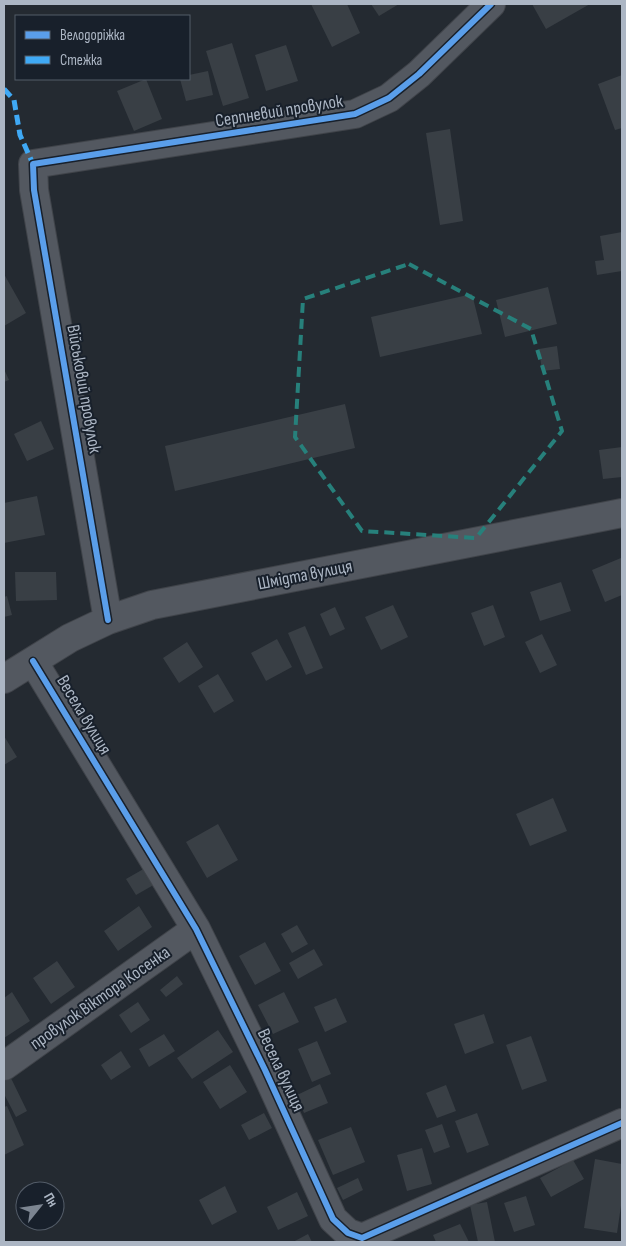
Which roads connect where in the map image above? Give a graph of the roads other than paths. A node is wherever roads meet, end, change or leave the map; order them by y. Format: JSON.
{"nodes":[{"id":1,"x":491,"y":4,"type":"edge"},
{"id":2,"x":33,"y":164,"type":"joint"},
{"id":3,"x":622,"y":513,"type":"edge"},
{"id":4,"x":108,"y":620,"type":"junction"},
{"id":5,"x":33,"y":661,"type":"junction"},
{"id":6,"x":4,"y":679,"type":"edge"},
{"id":7,"x":196,"y":929,"type":"junction"},
{"id":8,"x":4,"y":1066,"type":"edge"},
{"id":9,"x":622,"y":1123,"type":"edge"}],
"edges":[{"from":1,"to":2,"type":"street","name":"Серпневий провулок"},
{"from":2,"to":4,"type":"street","name":"Військовий провулок"},
{"from":3,"to":4,"type":"street","name":"Шмідта вулиця"},
{"from":4,"to":5,"type":"street","name":"Шмідта вулиця"},
{"from":5,"to":6,"type":"street","name":"Шмідта вулиця"},
{"from":5,"to":7,"type":"street","name":"Весела вулиця"},
{"from":7,"to":8,"type":"street","name":"провулок Віктора Косенка"},
{"from":7,"to":9,"type":"street","name":"Весела вулиця"}]}
